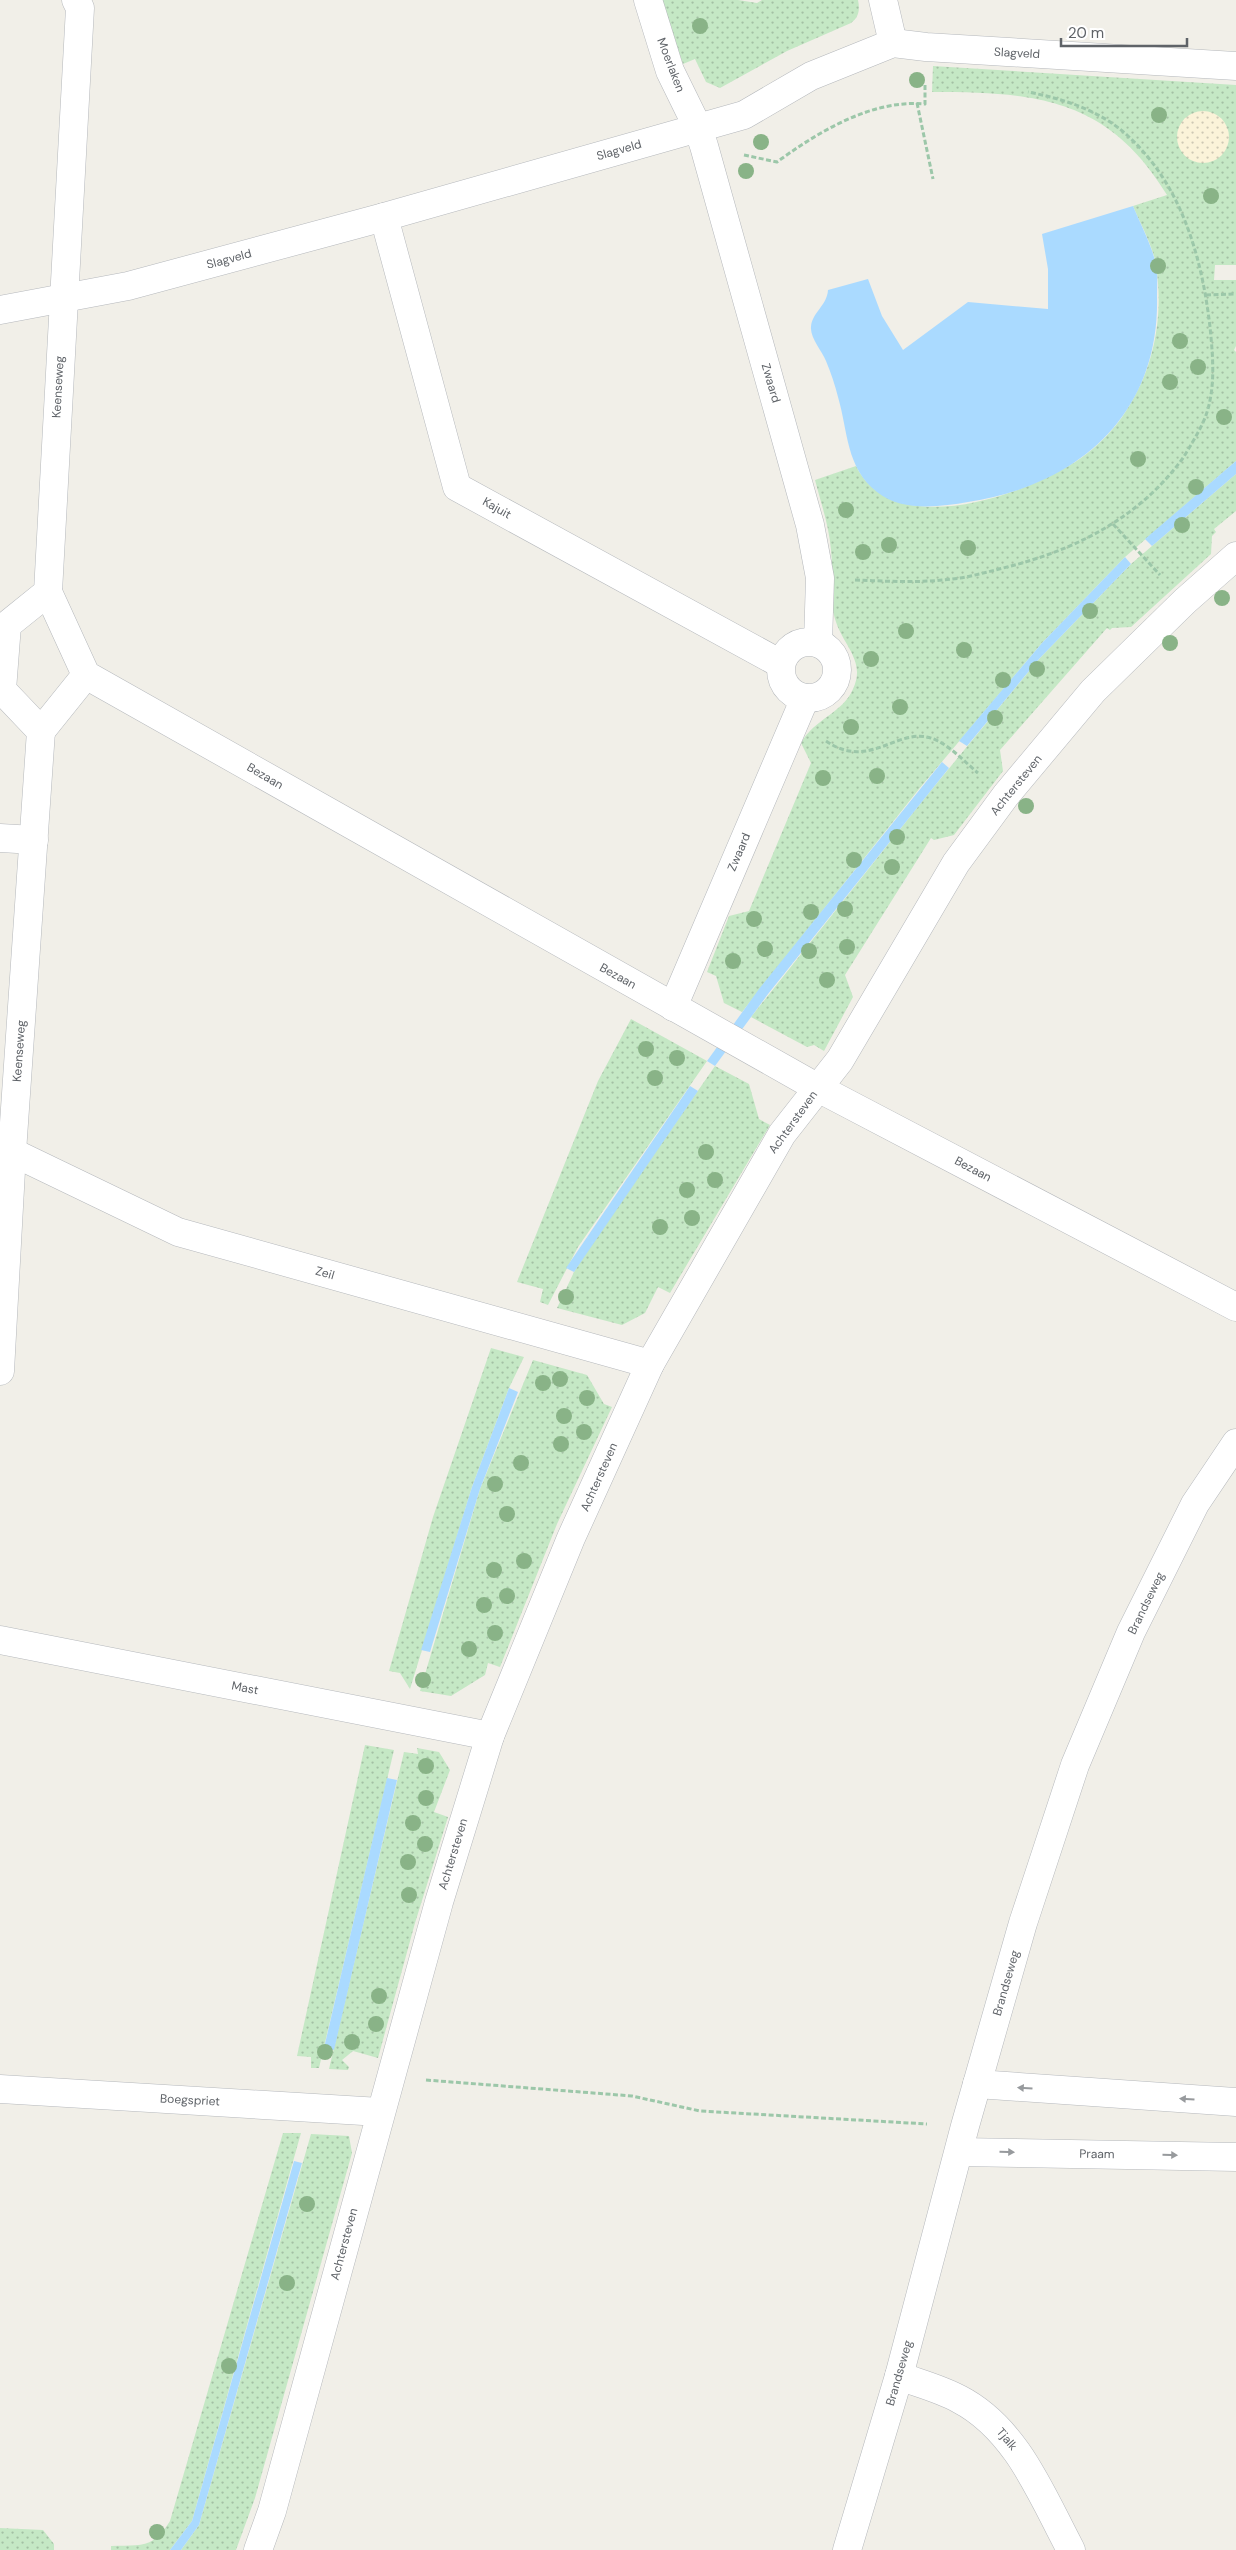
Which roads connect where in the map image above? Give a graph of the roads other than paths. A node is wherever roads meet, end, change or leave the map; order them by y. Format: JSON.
{"nodes":[{"id":1,"x":648,"y":0,"type":"edge"},
{"id":2,"x":883,"y":0,"type":"edge"},
{"id":3,"x":79,"y":3,"type":"edge"},
{"id":4,"x":893,"y":43,"type":"junction"},
{"id":5,"x":1236,"y":66,"type":"edge"},
{"id":6,"x":701,"y":137,"type":"junction"},
{"id":7,"x":384,"y":217,"type":"junction"},
{"id":8,"x":62,"y":298,"type":"junction"},
{"id":9,"x":0,"y":310,"type":"edge"},
{"id":10,"x":1236,"y":556,"type":"edge"},
{"id":11,"x":48,"y":592,"type":"junction"},
{"id":12,"x":818,"y":643,"type":"junction"},
{"id":13,"x":781,"y":664,"type":"junction"},
{"id":14,"x":86,"y":675,"type":"junction"},
{"id":15,"x":800,"y":709,"type":"junction"},
{"id":16,"x":41,"y":731,"type":"junction"},
{"id":17,"x":0,"y":838,"type":"edge"},
{"id":18,"x":34,"y":840,"type":"junction"},
{"id":19,"x":673,"y":1007,"type":"junction"},
{"id":20,"x":818,"y":1088,"type":"junction"},
{"id":21,"x":6,"y":1153,"type":"edge"},
{"id":22,"x":1236,"y":1307,"type":"edge"},
{"id":23,"x":650,"y":1364,"type":"junction"},
{"id":24,"x":0,"y":1371,"type":"edge"},
{"id":25,"x":1236,"y":1442,"type":"edge"},
{"id":26,"x":0,"y":1640,"type":"edge"},
{"id":27,"x":490,"y":1736,"type":"junction"},
{"id":28,"x":978,"y":2084,"type":"junction"},
{"id":29,"x":0,"y":2089,"type":"edge"},
{"id":30,"x":1236,"y":2102,"type":"edge"},
{"id":31,"x":380,"y":2112,"type":"junction"},
{"id":32,"x":962,"y":2139,"type":"junction"},
{"id":33,"x":1236,"y":2156,"type":"edge"},
{"id":34,"x":898,"y":2376,"type":"junction"},
{"id":35,"x":258,"y":2550,"type":"edge"},
{"id":36,"x":847,"y":2550,"type":"edge"},
{"id":37,"x":1071,"y":2550,"type":"edge"}],
"edges":[{"from":1,"to":6,"type":"street","name":"Moerlaken"},
{"from":2,"to":4,"type":"street"},
{"from":3,"to":8,"type":"street","name":"Keenseweg"},
{"from":4,"to":5,"type":"street","name":"Slagveld"},
{"from":4,"to":6,"type":"street","name":"Slagveld"},
{"from":6,"to":7,"type":"street","name":"Slagveld"},
{"from":6,"to":12,"type":"street","name":"Zwaard"},
{"from":7,"to":8,"type":"street","name":"Slagveld"},
{"from":7,"to":13,"type":"street","name":"Kajuit"},
{"from":8,"to":9,"type":"street","name":"Slagveld"},
{"from":8,"to":11,"type":"street","name":"Keenseweg"},
{"from":10,"to":20,"type":"street","name":"Achtersteven"},
{"from":11,"to":14,"type":"street"},
{"from":11,"to":16,"type":"street"},
{"from":12,"to":13,"type":"street"},
{"from":12,"to":15,"type":"street"},
{"from":13,"to":15,"type":"street"},
{"from":14,"to":16,"type":"street"},
{"from":14,"to":19,"type":"street","name":"Bezaan"},
{"from":15,"to":19,"type":"street","name":"Zwaard"},
{"from":16,"to":18,"type":"street","name":"Keenseweg"},
{"from":17,"to":18,"type":"street"},
{"from":18,"to":21,"type":"street","name":"Keenseweg"},
{"from":19,"to":20,"type":"street","name":"Bezaan"},
{"from":20,"to":22,"type":"street","name":"Bezaan"},
{"from":20,"to":23,"type":"street","name":"Achtersteven"},
{"from":21,"to":23,"type":"street","name":"Zeil"},
{"from":21,"to":24,"type":"street","name":"Keenseweg"},
{"from":23,"to":27,"type":"street","name":"Achtersteven"},
{"from":25,"to":28,"type":"street","name":"Brandseweg"},
{"from":26,"to":27,"type":"street","name":"Mast"},
{"from":27,"to":31,"type":"street","name":"Achtersteven"},
{"from":30,"to":28,"type":"street","one_way":true},
{"from":28,"to":32,"type":"street","name":"Brandseweg"},
{"from":29,"to":31,"type":"street","name":"Boegspriet"},
{"from":31,"to":35,"type":"street","name":"Achtersteven"},
{"from":32,"to":33,"type":"street","name":"Praam","one_way":true},
{"from":32,"to":34,"type":"street","name":"Brandseweg"},
{"from":34,"to":36,"type":"street","name":"Brandseweg"},
{"from":34,"to":37,"type":"street","name":"Tjalk"}]}
